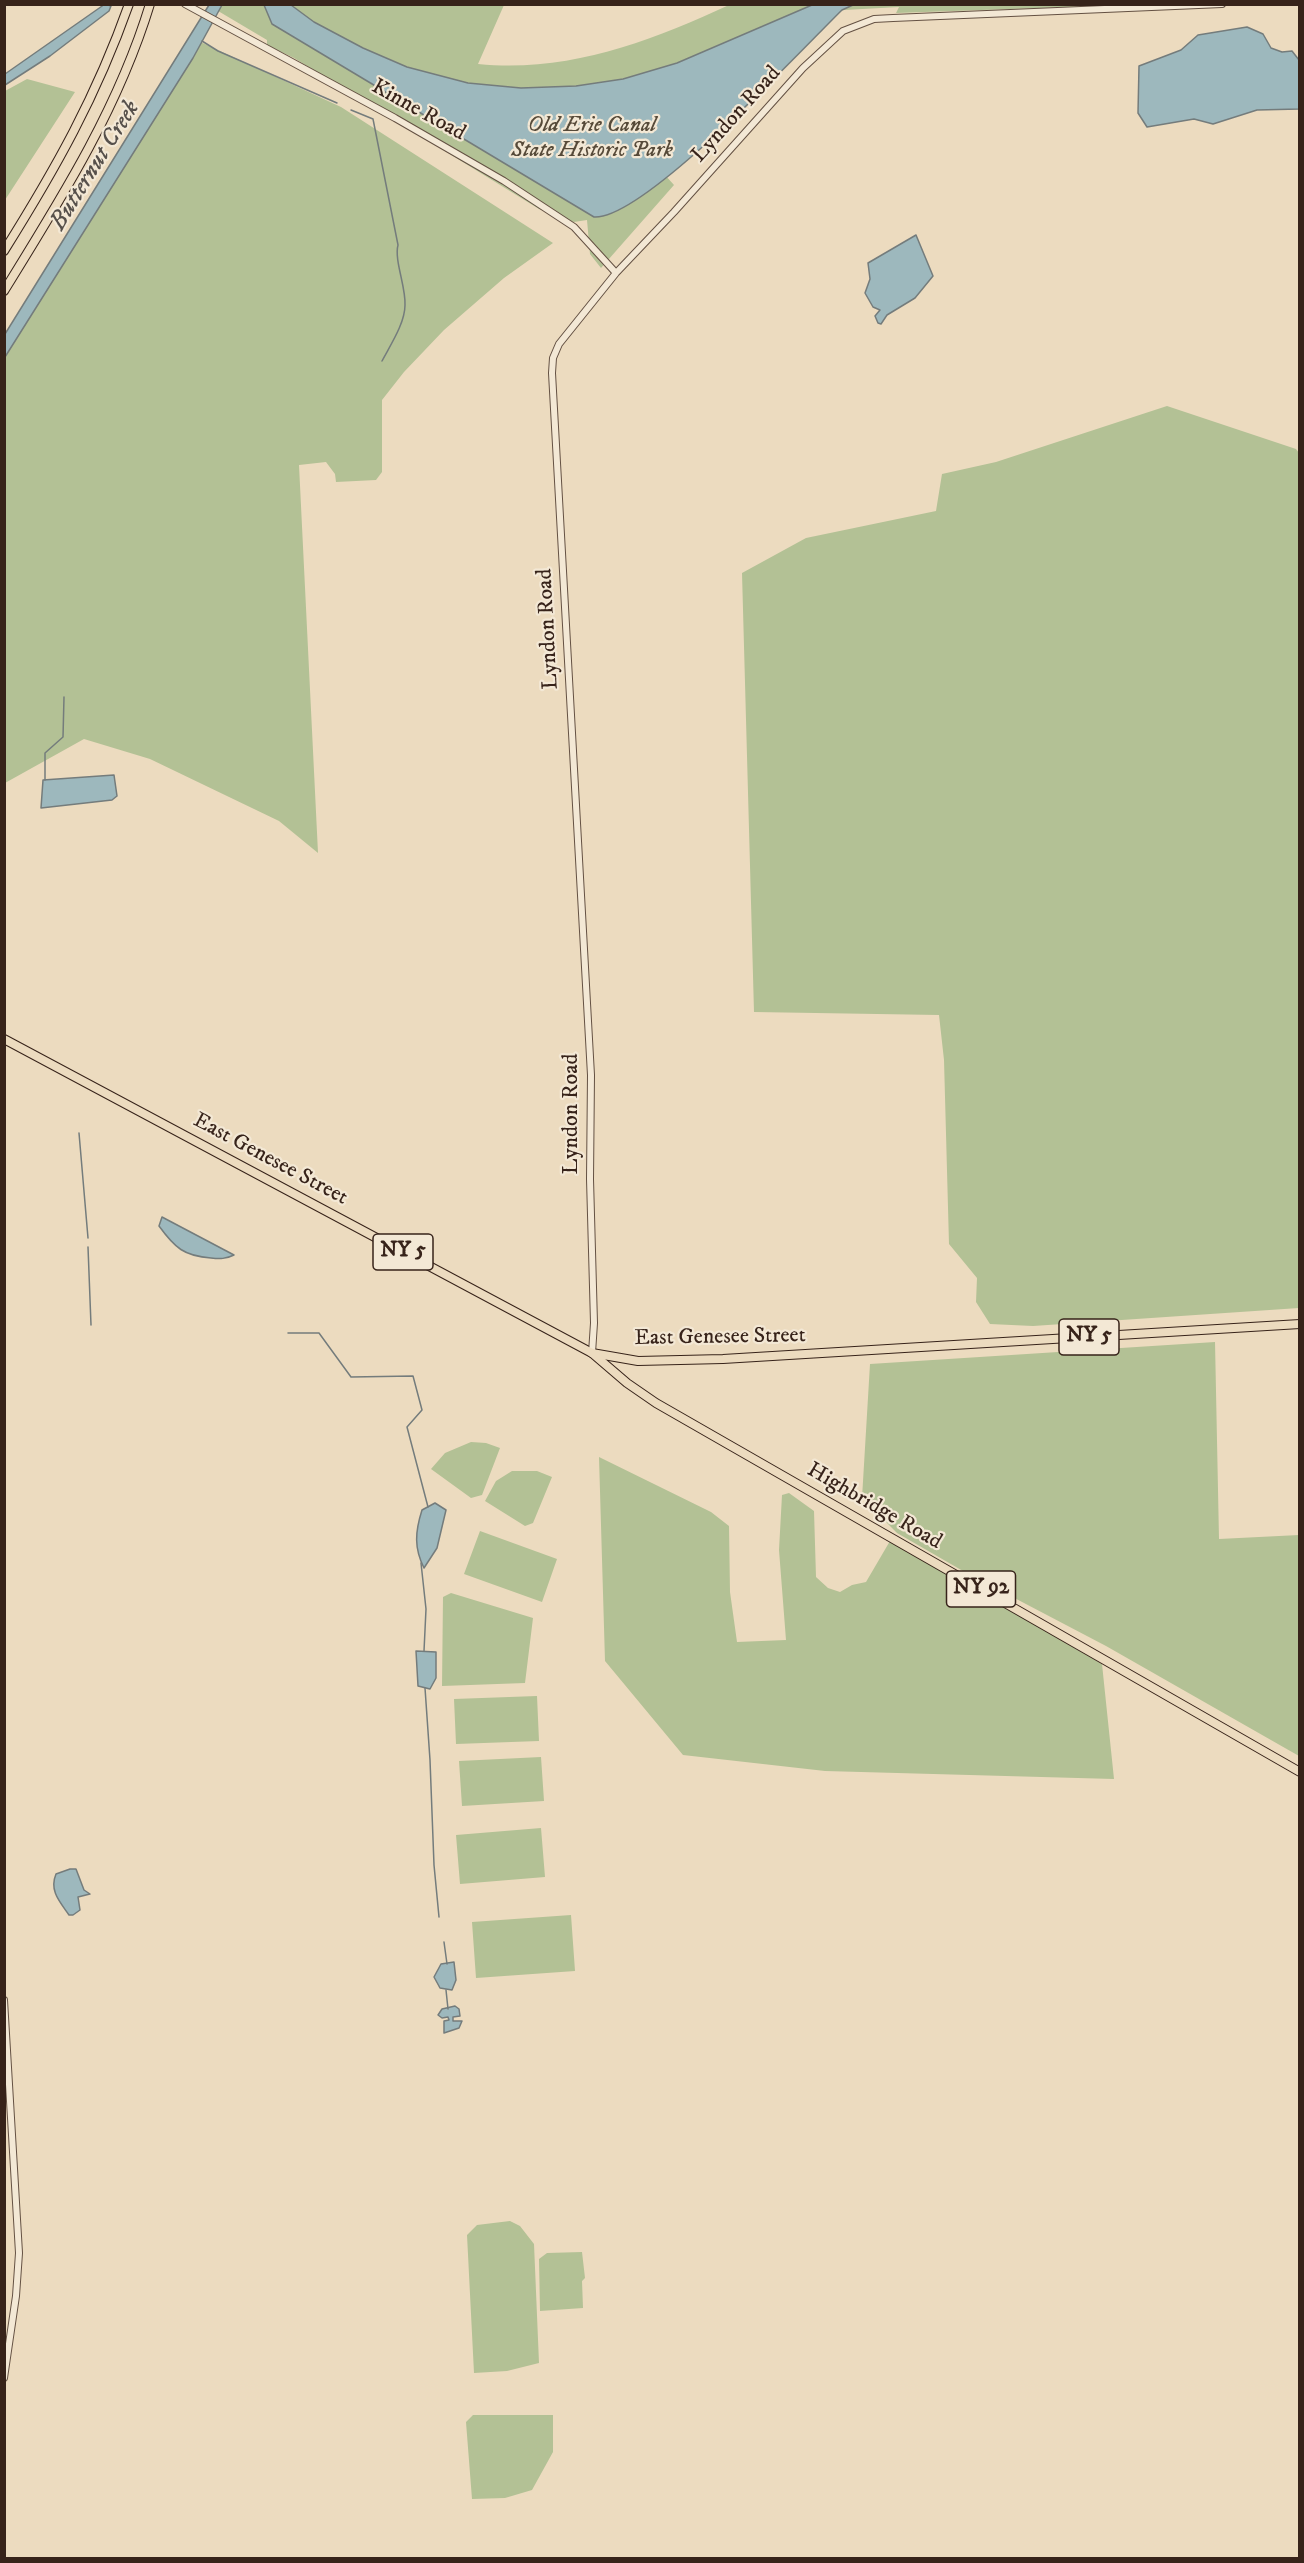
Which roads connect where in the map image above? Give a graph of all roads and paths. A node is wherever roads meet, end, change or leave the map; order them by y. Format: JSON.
{"nodes":[{"id":1,"x":129,"y":4,"type":"edge"},
{"id":2,"x":150,"y":4,"type":"edge"},
{"id":3,"x":185,"y":4,"type":"edge"},
{"id":4,"x":1222,"y":4,"type":"edge"},
{"id":5,"x":4,"y":251,"type":"edge"},
{"id":6,"x":616,"y":273,"type":"junction"},
{"id":7,"x":4,"y":291,"type":"edge"},
{"id":8,"x":4,"y":1039,"type":"edge"},
{"id":9,"x":1299,"y":1324,"type":"edge"},
{"id":10,"x":592,"y":1353,"type":"junction"},
{"id":11,"x":1299,"y":1772,"type":"edge"},
{"id":12,"x":4,"y":2000,"type":"edge"},
{"id":13,"x":4,"y":2378,"type":"edge"}],
"edges":[{"from":1,"to":5,"type":"highway"},
{"from":2,"to":7,"type":"highway"},
{"from":3,"to":6,"type":"street","name":"Kinne Road"},
{"from":4,"to":6,"type":"street","name":"Lyndon Road"},
{"from":6,"to":10,"type":"street","name":"Lyndon Road"},
{"from":8,"to":10,"type":"main road","name":"East Genesee Street","number":"NY 5"},
{"from":9,"to":10,"type":"main road","name":"East Genesee Street","number":"NY 5"},
{"from":10,"to":11,"type":"main road","name":"Highbridge Road","number":"NY 92"},
{"from":12,"to":13,"type":"street"}]}
